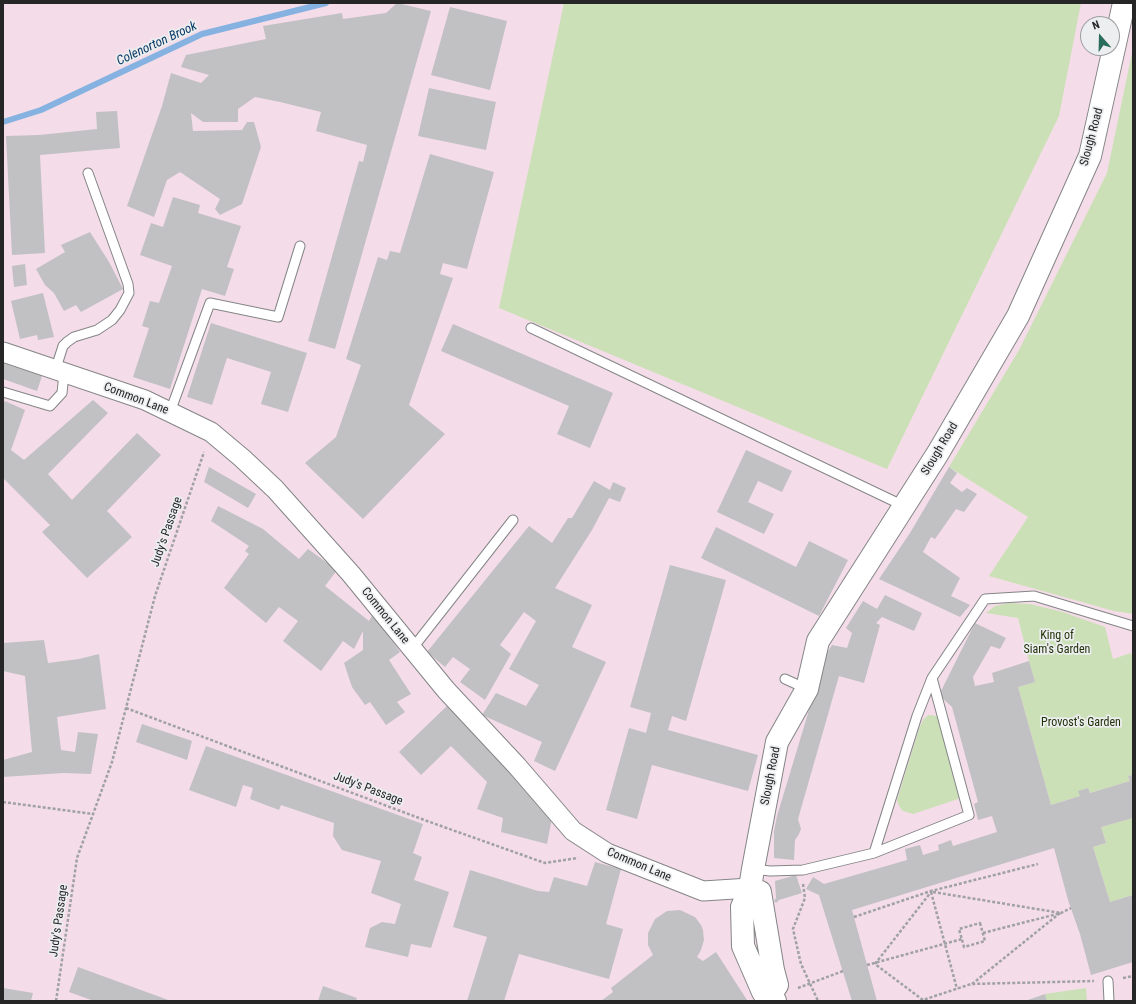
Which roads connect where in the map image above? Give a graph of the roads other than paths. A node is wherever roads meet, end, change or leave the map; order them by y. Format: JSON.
{"nodes":[{"id":1,"x":1124,"y":3,"type":"edge"},
{"id":2,"x":88,"y":173,"type":"dead end"},
{"id":3,"x":300,"y":246,"type":"dead end"},
{"id":4,"x":531,"y":328,"type":"dead end"},
{"id":5,"x":3,"y":352,"type":"edge"},
{"id":6,"x":60,"y":372,"type":"junction"},
{"id":7,"x":3,"y":392,"type":"edge"},
{"id":8,"x":170,"y":412,"type":"junction"},
{"id":9,"x":904,"y":506,"type":"junction"},
{"id":10,"x":513,"y":520,"type":"dead end"},
{"id":11,"x":1133,"y":626,"type":"edge"},
{"id":12,"x":412,"y":649,"type":"junction"},
{"id":13,"x":932,"y":678,"type":"junction"},
{"id":14,"x":785,"y":679,"type":"dead end"},
{"id":15,"x":807,"y":689,"type":"junction"},
{"id":16,"x":874,"y":853,"type":"junction"},
{"id":17,"x":752,"y":879,"type":"junction"},
{"id":18,"x":1108,"y":982,"type":"dead end"},
{"id":19,"x":773,"y":998,"type":"edge"},
{"id":20,"x":1109,"y":1001,"type":"edge"}],
"edges":[{"from":1,"to":9,"type":"main road","name":"Slough Road"},
{"from":2,"to":6,"type":"lane"},
{"from":3,"to":8,"type":"lane"},
{"from":4,"to":9,"type":"lane"},
{"from":5,"to":6,"type":"street","name":"Common Lane"},
{"from":6,"to":7,"type":"lane"},
{"from":6,"to":8,"type":"street","name":"Common Lane"},
{"from":8,"to":12,"type":"street","name":"Common Lane"},
{"from":9,"to":15,"type":"main road","name":"Slough Road"},
{"from":10,"to":12,"type":"lane"},
{"from":11,"to":13,"type":"lane"},
{"from":12,"to":17,"type":"street","name":"Common Lane"},
{"from":13,"to":16,"type":"lane"},
{"from":13,"to":16,"type":"lane"},
{"from":14,"to":15,"type":"lane"},
{"from":15,"to":17,"type":"main road","name":"Slough Road"},
{"from":16,"to":17,"type":"lane"},
{"from":17,"to":19,"type":"main road","name":"Slough Road"},
{"from":18,"to":20,"type":"lane"}]}
